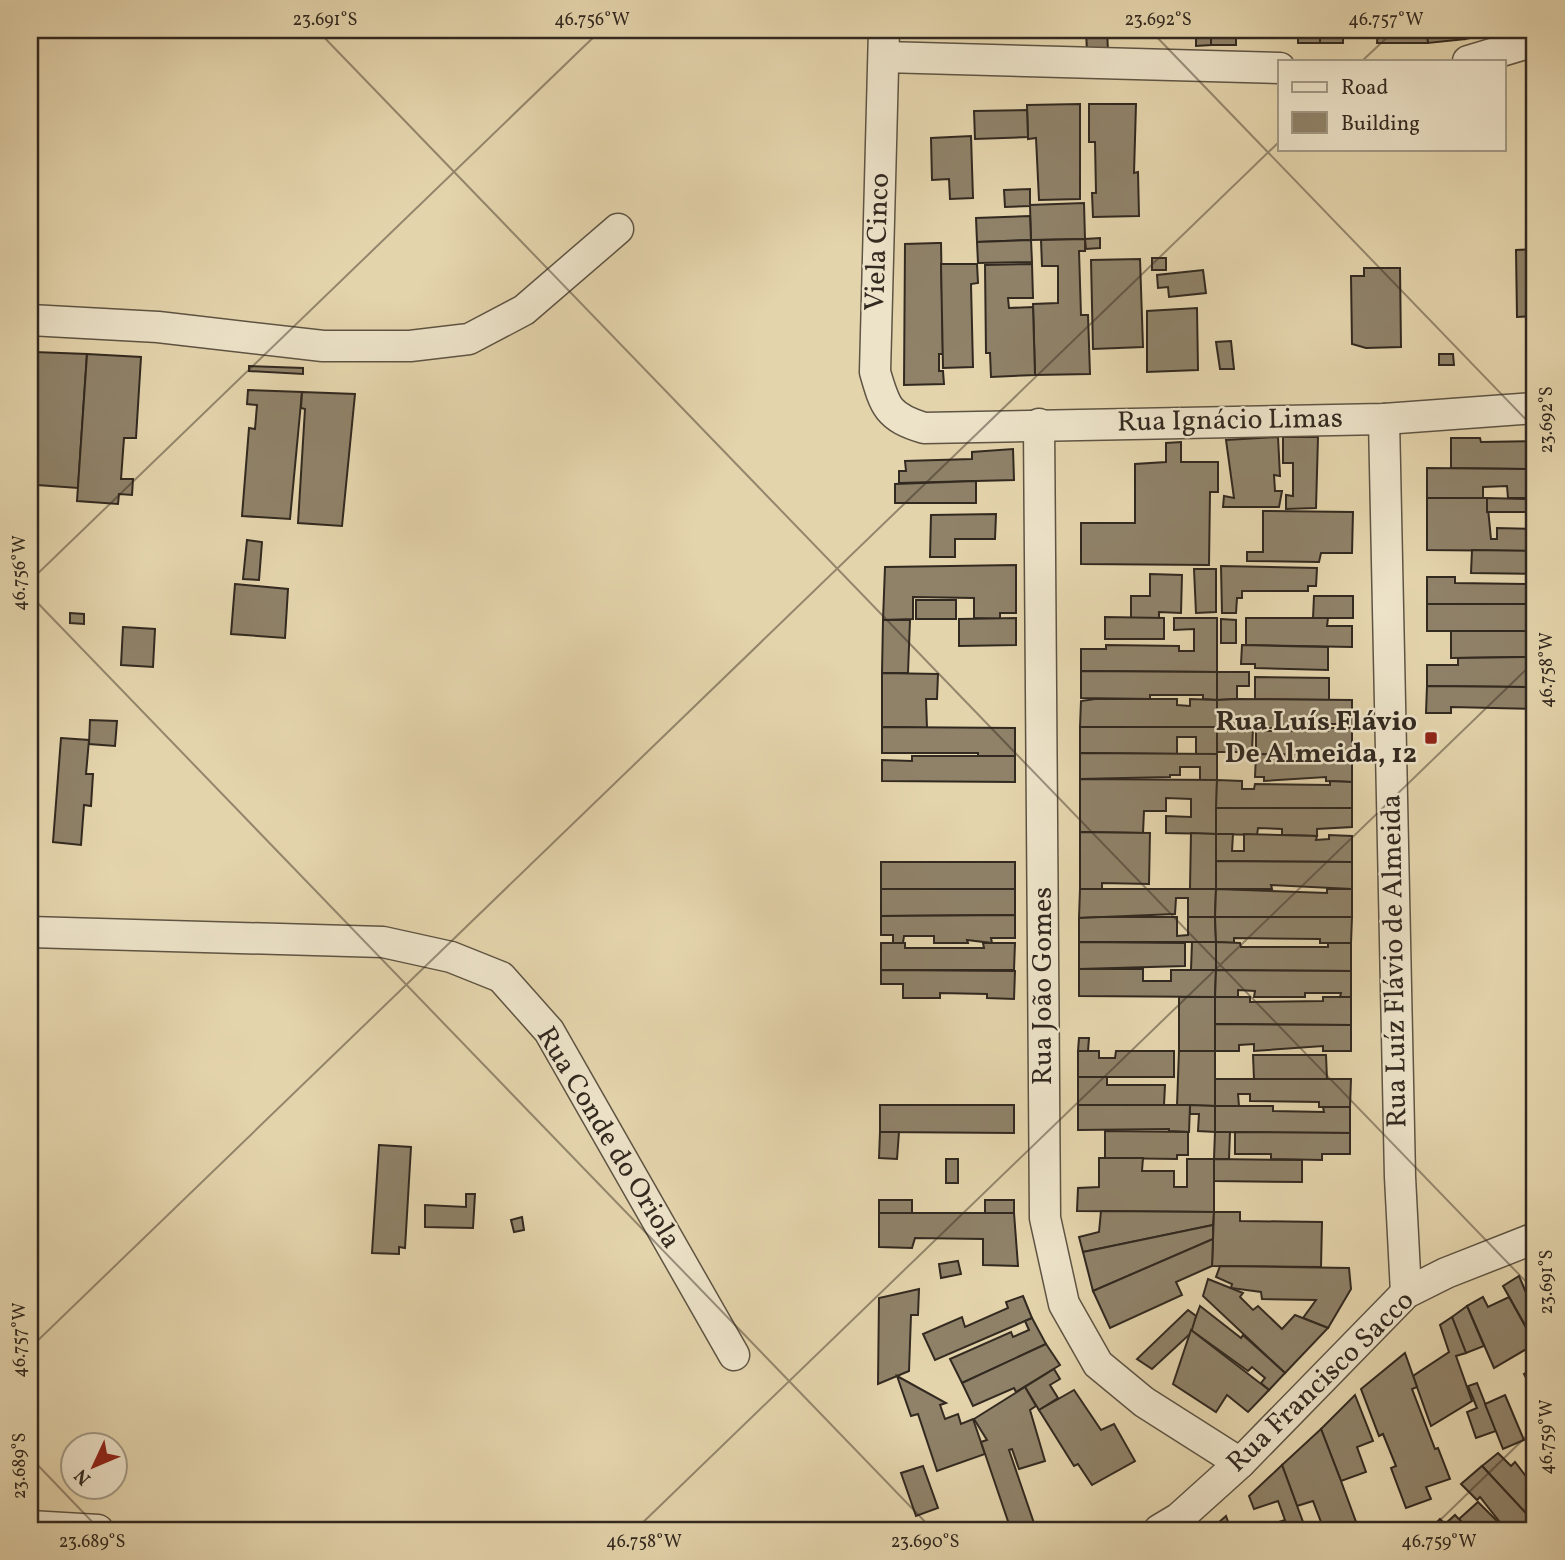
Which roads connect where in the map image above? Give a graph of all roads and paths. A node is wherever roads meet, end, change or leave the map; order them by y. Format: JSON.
{"nodes":[{"id":1,"x":1535,"y":41,"type":"edge"},
{"id":2,"x":884,"y":43,"type":"edge"},
{"id":3,"x":1471,"y":60,"type":"edge"},
{"id":4,"x":1278,"y":68,"type":"edge"},
{"id":5,"x":618,"y":229,"type":"dead end"},
{"id":6,"x":30,"y":320,"type":"edge"},
{"id":7,"x":1535,"y":408,"type":"edge"},
{"id":8,"x":1384,"y":419,"type":"junction"},
{"id":9,"x":1039,"y":425,"type":"junction"},
{"id":10,"x":924,"y":428,"type":"joint"},
{"id":11,"x":30,"y":932,"type":"edge"},
{"id":12,"x":1535,"y":1238,"type":"edge"},
{"id":13,"x":1406,"y":1293,"type":"junction"},
{"id":14,"x":734,"y":1355,"type":"dead end"},
{"id":15,"x":1240,"y":1462,"type":"junction"},
{"id":16,"x":30,"y":1526,"type":"edge"},
{"id":17,"x":98,"y":1530,"type":"edge"},
{"id":18,"x":1159,"y":1530,"type":"edge"}],
"edges":[{"from":1,"to":3,"type":"street"},
{"from":2,"to":4,"type":"street"},
{"from":2,"to":10,"type":"street","name":"Viela Cinco"},
{"from":5,"to":6,"type":"street"},
{"from":7,"to":8,"type":"street","name":"Rua Ignácio Limas"},
{"from":8,"to":9,"type":"street","name":"Rua Ignácio Limas"},
{"from":8,"to":13,"type":"street","name":"Rua Luíz Flávio de Almeida"},
{"from":9,"to":10,"type":"street","name":"Rua Ignácio Limas"},
{"from":9,"to":15,"type":"street","name":"Rua João Gomes"},
{"from":11,"to":14,"type":"street","name":"Rua Conde do Oriola"},
{"from":12,"to":13,"type":"street","name":"Rua Francisco Sacco"},
{"from":13,"to":15,"type":"street","name":"Rua Francisco Sacco"},
{"from":15,"to":18,"type":"street","name":"Rua Francisco Sacco"},
{"from":16,"to":17,"type":"street"}]}
